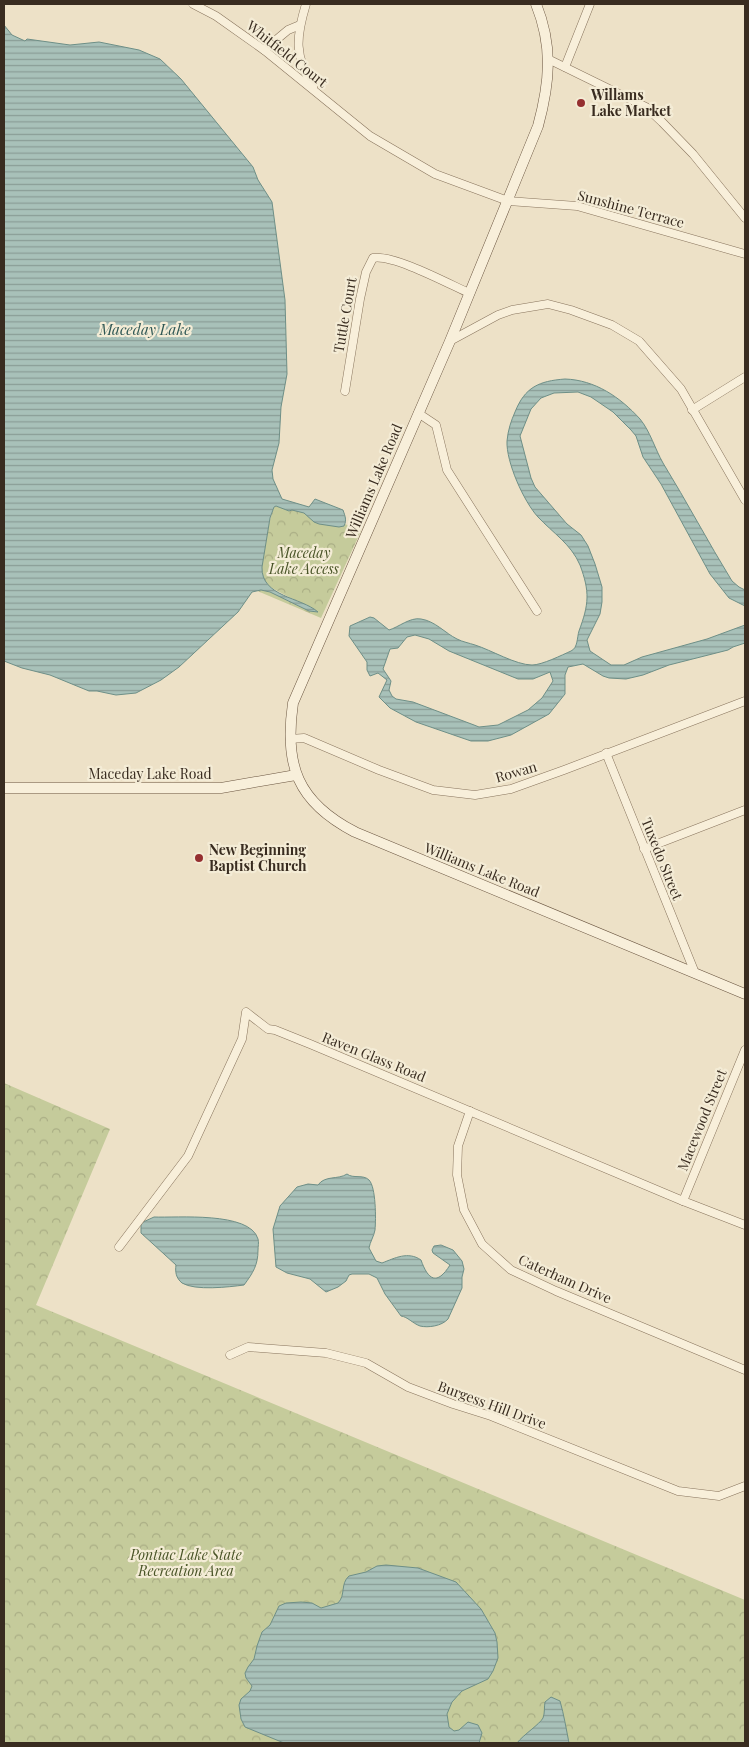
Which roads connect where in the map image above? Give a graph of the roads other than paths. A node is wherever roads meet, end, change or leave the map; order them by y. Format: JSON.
{"nodes":[{"id":1,"x":193,"y":4,"type":"edge"},
{"id":2,"x":306,"y":4,"type":"edge"},
{"id":3,"x":536,"y":4,"type":"edge"},
{"id":4,"x":590,"y":4,"type":"edge"},
{"id":5,"x":300,"y":25,"type":"junction"},
{"id":6,"x":264,"y":50,"type":"junction"},
{"id":7,"x":548,"y":59,"type":"junction"},
{"id":8,"x":565,"y":67,"type":"junction"},
{"id":9,"x":316,"y":93,"type":"junction"},
{"id":10,"x":508,"y":201,"type":"junction"},
{"id":11,"x":745,"y":218,"type":"edge"},
{"id":12,"x":745,"y":254,"type":"edge"},
{"id":13,"x":469,"y":294,"type":"junction"},
{"id":14,"x":450,"y":340,"type":"junction"},
{"id":15,"x":745,"y":376,"type":"edge"},
{"id":16,"x":346,"y":391,"type":"dead end"},
{"id":17,"x":692,"y":410,"type":"junction"},
{"id":18,"x":418,"y":413,"type":"junction"},
{"id":19,"x":745,"y":500,"type":"edge"},
{"id":20,"x":537,"y":611,"type":"dead end"},
{"id":21,"x":745,"y":701,"type":"edge"},
{"id":22,"x":290,"y":739,"type":"junction"},
{"id":23,"x":606,"y":754,"type":"junction"},
{"id":24,"x":296,"y":775,"type":"junction"},
{"id":25,"x":4,"y":788,"type":"edge"},
{"id":26,"x":745,"y":810,"type":"edge"},
{"id":27,"x":644,"y":849,"type":"junction"},
{"id":28,"x":695,"y":973,"type":"junction"},
{"id":29,"x":745,"y":994,"type":"edge"},
{"id":30,"x":745,"y":1050,"type":"edge"},
{"id":31,"x":470,"y":1111,"type":"junction"},
{"id":32,"x":683,"y":1201,"type":"junction"},
{"id":33,"x":745,"y":1225,"type":"edge"},
{"id":34,"x":119,"y":1247,"type":"dead end"},
{"id":35,"x":230,"y":1355,"type":"dead end"},
{"id":36,"x":745,"y":1370,"type":"edge"},
{"id":37,"x":745,"y":1486,"type":"edge"}],
"edges":[{"from":1,"to":6,"type":"street","name":"Whitfield Court"},
{"from":2,"to":5,"type":"street"},
{"from":3,"to":7,"type":"main road","name":"Williams Lake Road"},
{"from":4,"to":8,"type":"street"},
{"from":5,"to":6,"type":"street"},
{"from":5,"to":9,"type":"street"},
{"from":6,"to":9,"type":"street","name":"Whitfield Court"},
{"from":7,"to":8,"type":"street"},
{"from":7,"to":10,"type":"main road","name":"Williams Lake Road"},
{"from":8,"to":11,"type":"street"},
{"from":9,"to":10,"type":"street","name":"Whitfield Court"},
{"from":10,"to":12,"type":"street","name":"Sunshine Terrace"},
{"from":10,"to":13,"type":"main road","name":"Williams Lake Road"},
{"from":13,"to":14,"type":"main road","name":"Williams Lake Road"},
{"from":13,"to":16,"type":"street","name":"Tuttle Court"},
{"from":14,"to":17,"type":"street"},
{"from":14,"to":18,"type":"main road","name":"Williams Lake Road"},
{"from":15,"to":17,"type":"street"},
{"from":17,"to":19,"type":"street"},
{"from":18,"to":20,"type":"street"},
{"from":18,"to":22,"type":"main road","name":"Williams Lake Road"},
{"from":21,"to":23,"type":"street","name":"Rowan"},
{"from":22,"to":23,"type":"street","name":"Rowan"},
{"from":22,"to":24,"type":"main road","name":"Williams Lake Road"},
{"from":23,"to":27,"type":"street","name":"Tuxedo Street"},
{"from":24,"to":25,"type":"main road","name":"Maceday Lake Road"},
{"from":24,"to":28,"type":"main road","name":"Williams Lake Road"},
{"from":26,"to":27,"type":"street"},
{"from":27,"to":28,"type":"street","name":"Tuxedo Street"},
{"from":28,"to":29,"type":"main road","name":"Williams Lake Road"},
{"from":30,"to":32,"type":"street","name":"Macewood Street"},
{"from":31,"to":32,"type":"street","name":"Raven Glass Road"},
{"from":31,"to":34,"type":"street","name":"Raven Glass Road"},
{"from":31,"to":36,"type":"street","name":"Caterham Drive"},
{"from":32,"to":33,"type":"street","name":"Raven Glass Road"},
{"from":35,"to":37,"type":"street","name":"Burgess Hill Drive"}]}
